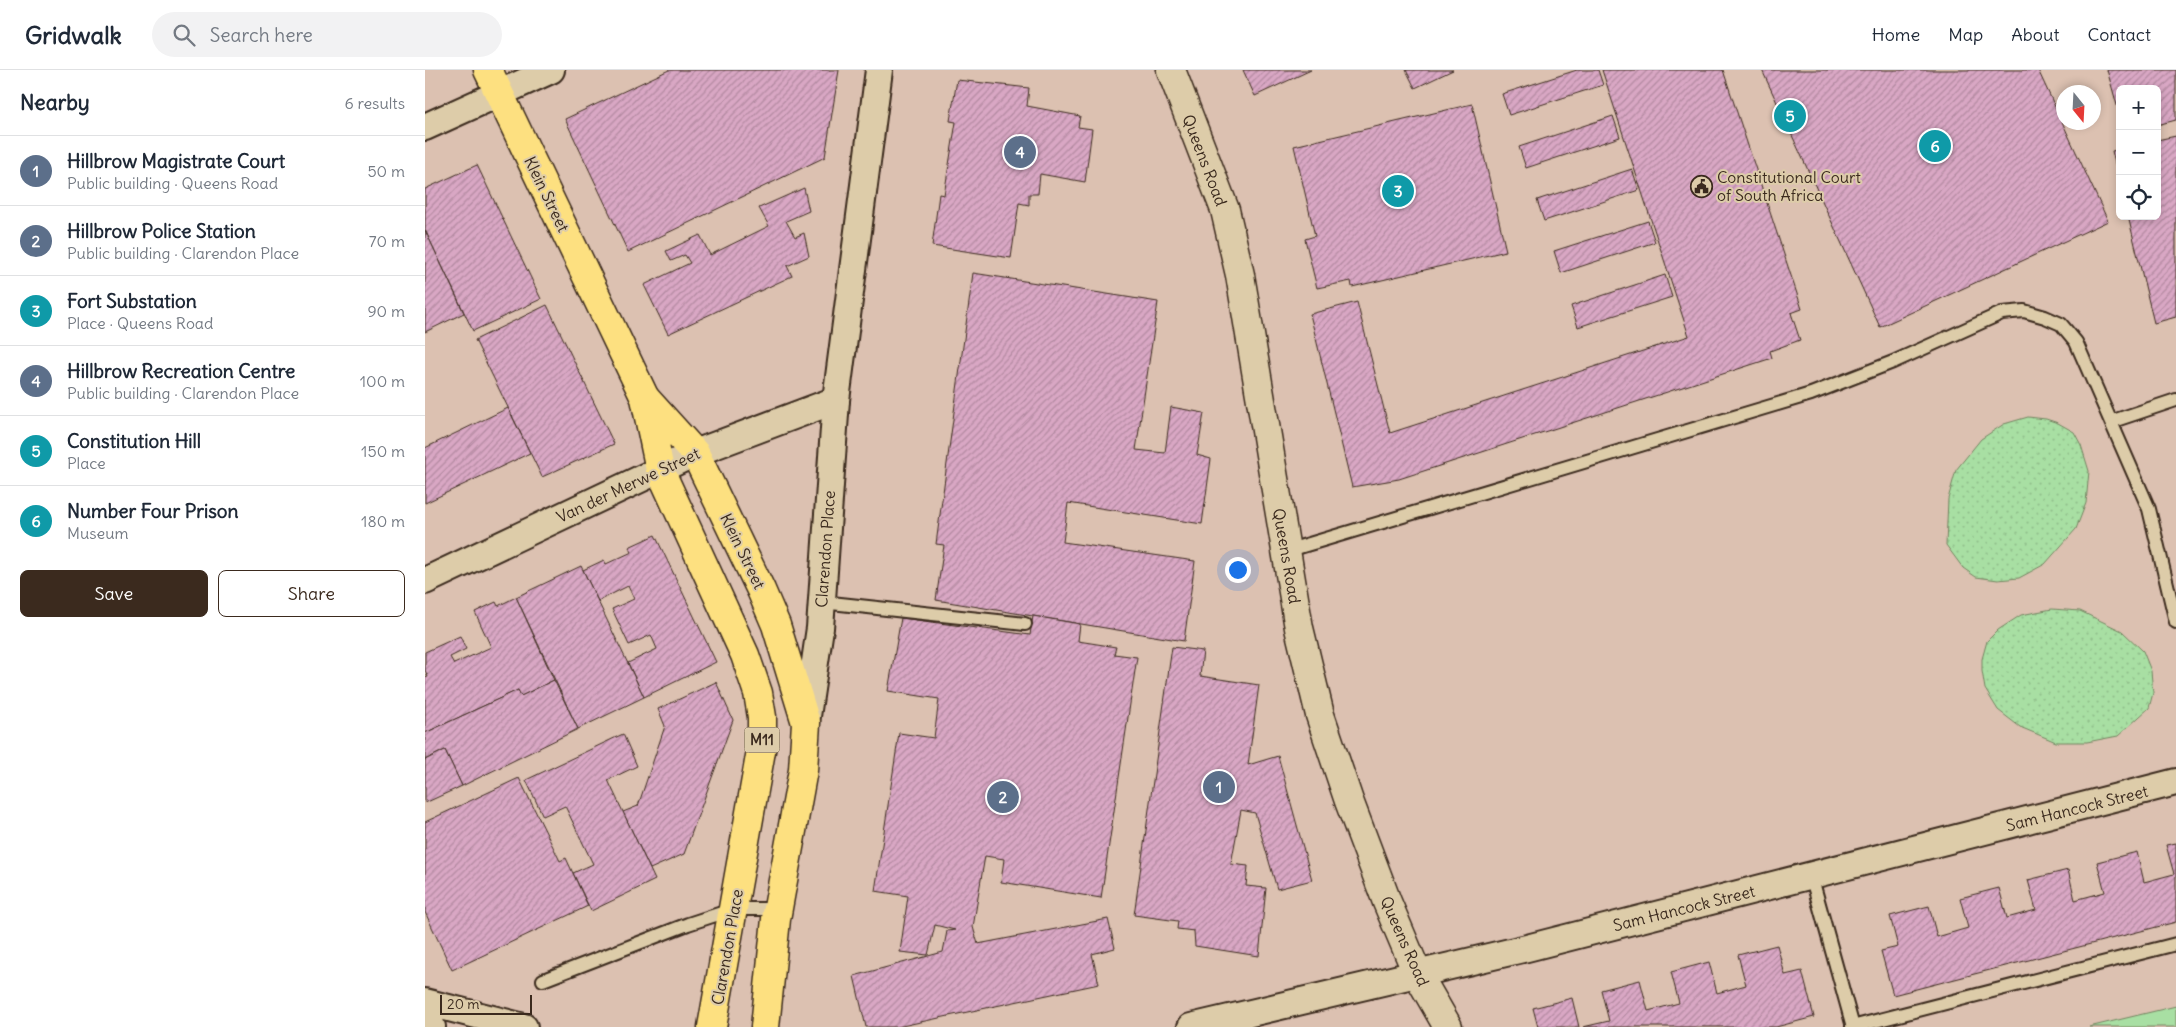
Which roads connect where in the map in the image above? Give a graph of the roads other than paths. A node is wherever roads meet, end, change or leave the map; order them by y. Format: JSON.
{"nodes":[{"id":1,"x":551,"y":70,"type":"edge"},
{"id":2,"x":879,"y":70,"type":"edge"},
{"id":3,"x":1171,"y":70,"type":"edge"},
{"id":4,"x":493,"y":82,"type":"edge"},
{"id":5,"x":425,"y":127,"type":"edge"},
{"id":6,"x":645,"y":398,"type":"junction"},
{"id":7,"x":836,"y":400,"type":"junction"},
{"id":8,"x":2176,"y":400,"type":"edge"},
{"id":9,"x":2113,"y":421,"type":"junction"},
{"id":10,"x":695,"y":454,"type":"junction"},
{"id":11,"x":660,"y":470,"type":"junction"},
{"id":12,"x":1286,"y":551,"type":"junction"},
{"id":13,"x":425,"y":580,"type":"edge"},
{"id":14,"x":822,"y":602,"type":"junction"},
{"id":15,"x":2176,"y":622,"type":"edge"},
{"id":16,"x":1025,"y":624,"type":"dead end"},
{"id":17,"x":806,"y":723,"type":"junction"},
{"id":18,"x":2176,"y":782,"type":"edge"},
{"id":19,"x":1811,"y":875,"type":"junction"},
{"id":20,"x":734,"y":909,"type":"junction"},
{"id":21,"x":778,"y":909,"type":"junction"},
{"id":22,"x":2176,"y":944,"type":"edge"},
{"id":23,"x":1417,"y":973,"type":"junction"},
{"id":24,"x":543,"y":980,"type":"dead end"},
{"id":25,"x":425,"y":1002,"type":"edge"},
{"id":26,"x":425,"y":1009,"type":"edge"},
{"id":27,"x":433,"y":1027,"type":"edge"},
{"id":28,"x":524,"y":1027,"type":"edge"},
{"id":29,"x":712,"y":1027,"type":"edge"},
{"id":30,"x":765,"y":1027,"type":"edge"},
{"id":31,"x":1191,"y":1027,"type":"edge"},
{"id":32,"x":1448,"y":1027,"type":"edge"},
{"id":33,"x":1853,"y":1027,"type":"edge"}],
"edges":[{"from":1,"to":4,"type":"street"},
{"from":2,"to":7,"type":"street","name":"Clarendon Place"},
{"from":3,"to":12,"type":"street","name":"Queens Road"},
{"from":4,"to":5,"type":"street"},
{"from":4,"to":6,"type":"main road","name":"Klein Street"},
{"from":6,"to":10,"type":"main road","name":"Klein Street"},
{"from":6,"to":11,"type":"main road","name":"Klein Street"},
{"from":7,"to":10,"type":"street","name":"Van der Merwe Street"},
{"from":7,"to":14,"type":"street","name":"Clarendon Place"},
{"from":8,"to":9,"type":"lane"},
{"from":9,"to":12,"type":"lane"},
{"from":9,"to":15,"type":"lane"},
{"from":10,"to":11,"type":"street","name":"Van der Merwe Street"},
{"from":10,"to":17,"type":"main road","name":"Klein Street"},
{"from":11,"to":13,"type":"street","name":"Van der Merwe Street"},
{"from":11,"to":20,"type":"main road","name":"Clarendon Place","number":"M11"},
{"from":12,"to":23,"type":"street","name":"Queens Road"},
{"from":14,"to":16,"type":"lane"},
{"from":14,"to":17,"type":"street","name":"Clarendon Place"},
{"from":17,"to":21,"type":"main road","name":"Clarendon Place"},
{"from":18,"to":19,"type":"street","name":"Sam Hancock Street"},
{"from":19,"to":23,"type":"street","name":"Sam Hancock Street"},
{"from":19,"to":33,"type":"lane"},
{"from":20,"to":21,"type":"lane"},
{"from":20,"to":24,"type":"lane"},
{"from":20,"to":29,"type":"main road","name":"Clarendon Place","number":"M11"},
{"from":21,"to":30,"type":"main road","name":"Clarendon Place"},
{"from":22,"to":33,"type":"lane"},
{"from":23,"to":31,"type":"street","name":"Sam Hancock Street"},
{"from":23,"to":32,"type":"street","name":"Queens Road"},
{"from":25,"to":28,"type":"street"},
{"from":26,"to":27,"type":"street"}]}
